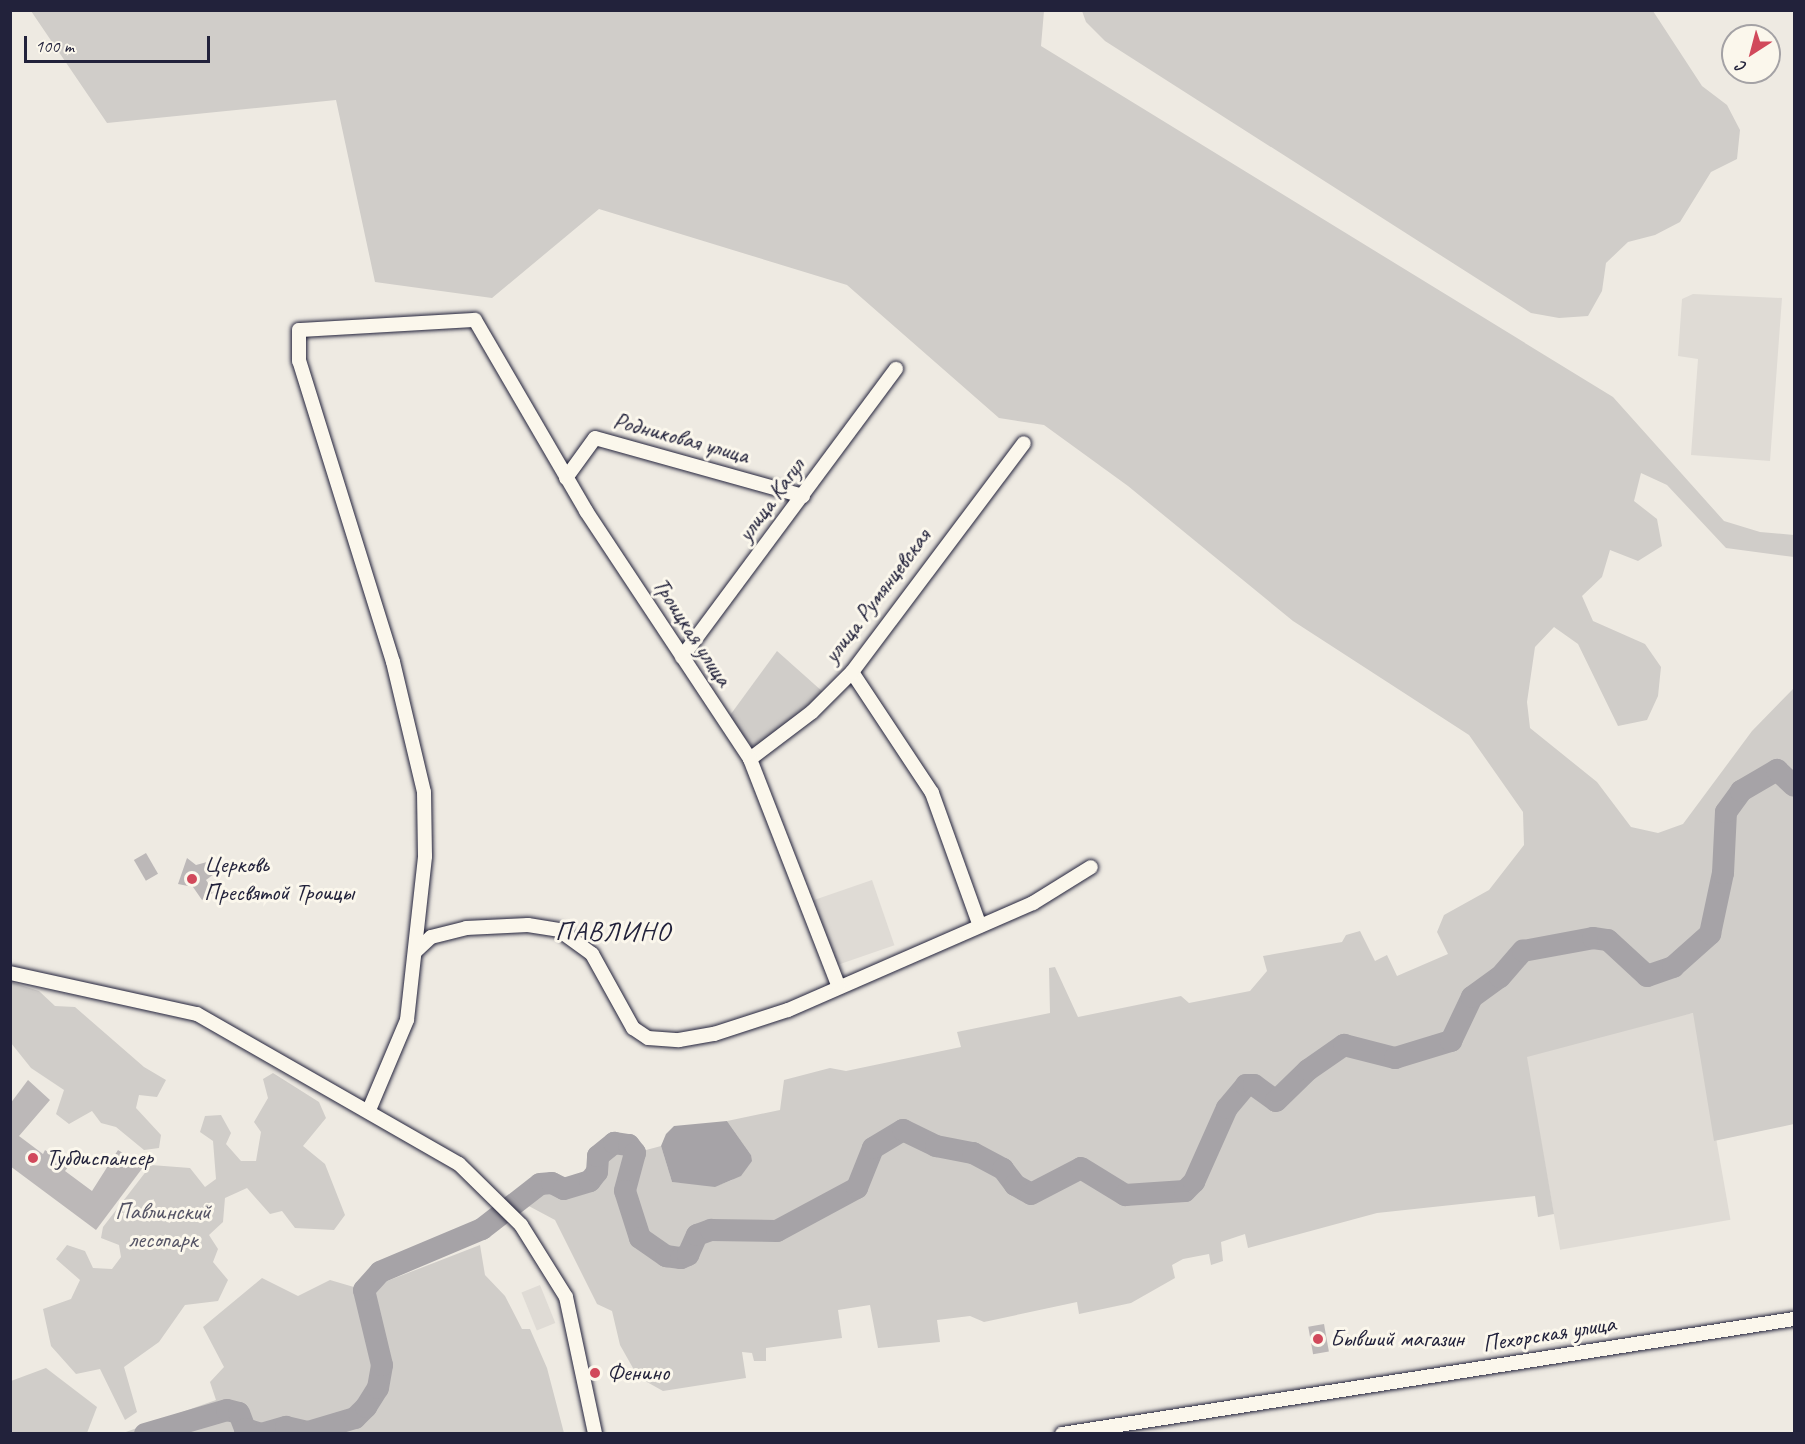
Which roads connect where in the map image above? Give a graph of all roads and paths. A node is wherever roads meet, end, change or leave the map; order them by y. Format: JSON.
{"nodes":[{"id":1,"x":896,"y":369,"type":"dead end"},
{"id":2,"x":1024,"y":443,"type":"dead end"},
{"id":3,"x":566,"y":478,"type":"junction"},
{"id":4,"x":803,"y":496,"type":"junction"},
{"id":5,"x":682,"y":657,"type":"junction"},
{"id":6,"x":852,"y":672,"type":"junction"},
{"id":7,"x":750,"y":759,"type":"junction"},
{"id":8,"x":1091,"y":867,"type":"dead end"},
{"id":9,"x":980,"y":926,"type":"junction"},
{"id":10,"x":415,"y":952,"type":"junction"},
{"id":11,"x":10,"y":973,"type":"edge"},
{"id":12,"x":838,"y":985,"type":"junction"},
{"id":13,"x":369,"y":1110,"type":"junction"},
{"id":14,"x":1794,"y":1319,"type":"edge"},
{"id":15,"x":595,"y":1434,"type":"edge"},
{"id":16,"x":1062,"y":1434,"type":"edge"}],
"edges":[{"from":1,"to":4,"type":"street","name":"улица Кагул"},
{"from":2,"to":6,"type":"street","name":"улица Румянцевская"},
{"from":3,"to":4,"type":"street","name":"Родниковая улица"},
{"from":3,"to":5,"type":"street","name":"Троицкая улица"},
{"from":3,"to":10,"type":"street","name":"Троицкая улица"},
{"from":4,"to":5,"type":"street","name":"улица Кагул"},
{"from":5,"to":7,"type":"street","name":"Троицкая улица"},
{"from":6,"to":7,"type":"street","name":"улица Румянцевская"},
{"from":6,"to":9,"type":"street"},
{"from":7,"to":12,"type":"street","name":"Троицкая улица"},
{"from":8,"to":9,"type":"street"},
{"from":9,"to":12,"type":"street"},
{"from":10,"to":12,"type":"street"},
{"from":10,"to":13,"type":"street"},
{"from":11,"to":13,"type":"street"},
{"from":13,"to":15,"type":"street"},
{"from":14,"to":16,"type":"street","name":"Пехорская улица"}]}
